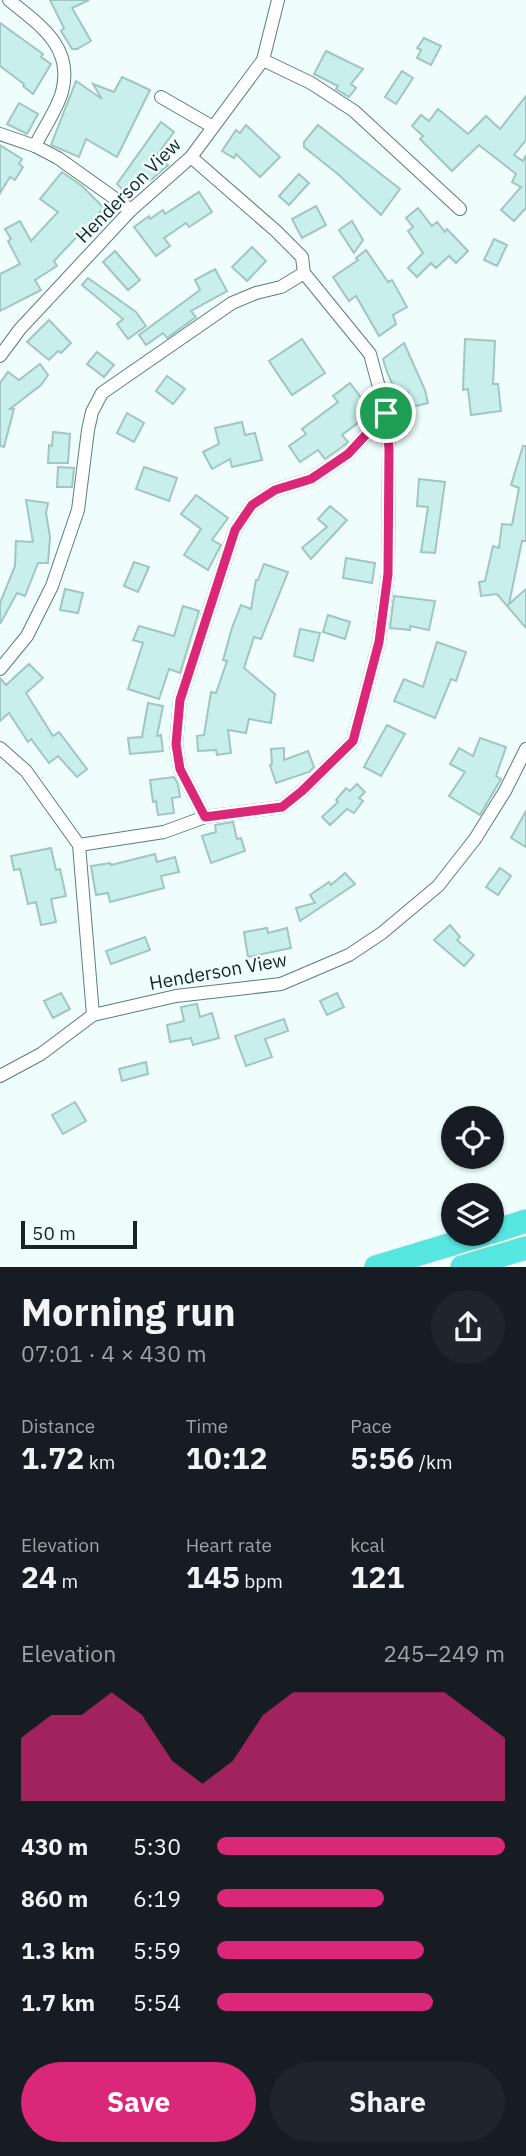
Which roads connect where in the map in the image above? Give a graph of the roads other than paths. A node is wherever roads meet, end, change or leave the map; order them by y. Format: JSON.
{"nodes":[{"id":1,"x":9,"y":0,"type":"edge"},
{"id":2,"x":278,"y":0,"type":"edge"},
{"id":3,"x":263,"y":60,"type":"junction"},
{"id":4,"x":161,"y":97,"type":"dead end"},
{"id":5,"x":213,"y":127,"type":"junction"},
{"id":6,"x":0,"y":134,"type":"edge"},
{"id":7,"x":35,"y":146,"type":"junction"},
{"id":8,"x":191,"y":157,"type":"junction"},
{"id":9,"x":460,"y":209,"type":"dead end"},
{"id":10,"x":131,"y":210,"type":"junction"},
{"id":11,"x":304,"y":273,"type":"junction"},
{"id":12,"x":0,"y":356,"type":"edge"},
{"id":13,"x":386,"y":413,"type":"junction"},
{"id":14,"x":0,"y":669,"type":"edge"},
{"id":15,"x":0,"y":749,"type":"edge"},
{"id":16,"x":526,"y":749,"type":"edge"},
{"id":17,"x":205,"y":817,"type":"junction"},
{"id":18,"x":79,"y":845,"type":"junction"},
{"id":19,"x":93,"y":1015,"type":"junction"},
{"id":20,"x":0,"y":1076,"type":"edge"},
{"id":21,"x":526,"y":1222,"type":"edge"},
{"id":22,"x":504,"y":1228,"type":"edge"},
{"id":23,"x":445,"y":1246,"type":"edge"},
{"id":24,"x":526,"y":1248,"type":"edge"},
{"id":25,"x":376,"y":1267,"type":"edge"},
{"id":26,"x":462,"y":1267,"type":"edge"}],
"edges":[{"from":1,"to":7,"type":"street"},
{"from":2,"to":3,"type":"street","name":"Henderson View"},
{"from":3,"to":5,"type":"street","name":"Henderson View"},
{"from":3,"to":9,"type":"street"},
{"from":4,"to":5,"type":"street"},
{"from":5,"to":8,"type":"street","name":"Henderson View"},
{"from":6,"to":7,"type":"street"},
{"from":7,"to":10,"type":"street"},
{"from":8,"to":10,"type":"street","name":"Henderson View"},
{"from":8,"to":11,"type":"street"},
{"from":10,"to":12,"type":"street","name":"Henderson View"},
{"from":11,"to":13,"type":"street"},
{"from":11,"to":14,"type":"street"},
{"from":13,"to":17,"type":"street"},
{"from":13,"to":17,"type":"street"},
{"from":15,"to":18,"type":"street"},
{"from":16,"to":19,"type":"street","name":"Henderson View"},
{"from":17,"to":18,"type":"street"},
{"from":18,"to":19,"type":"street"},
{"from":19,"to":20,"type":"street","name":"Henderson View"},
{"from":21,"to":22,"type":"highway"},
{"from":23,"to":25,"type":"highway"},
{"from":24,"to":26,"type":"highway"}]}
